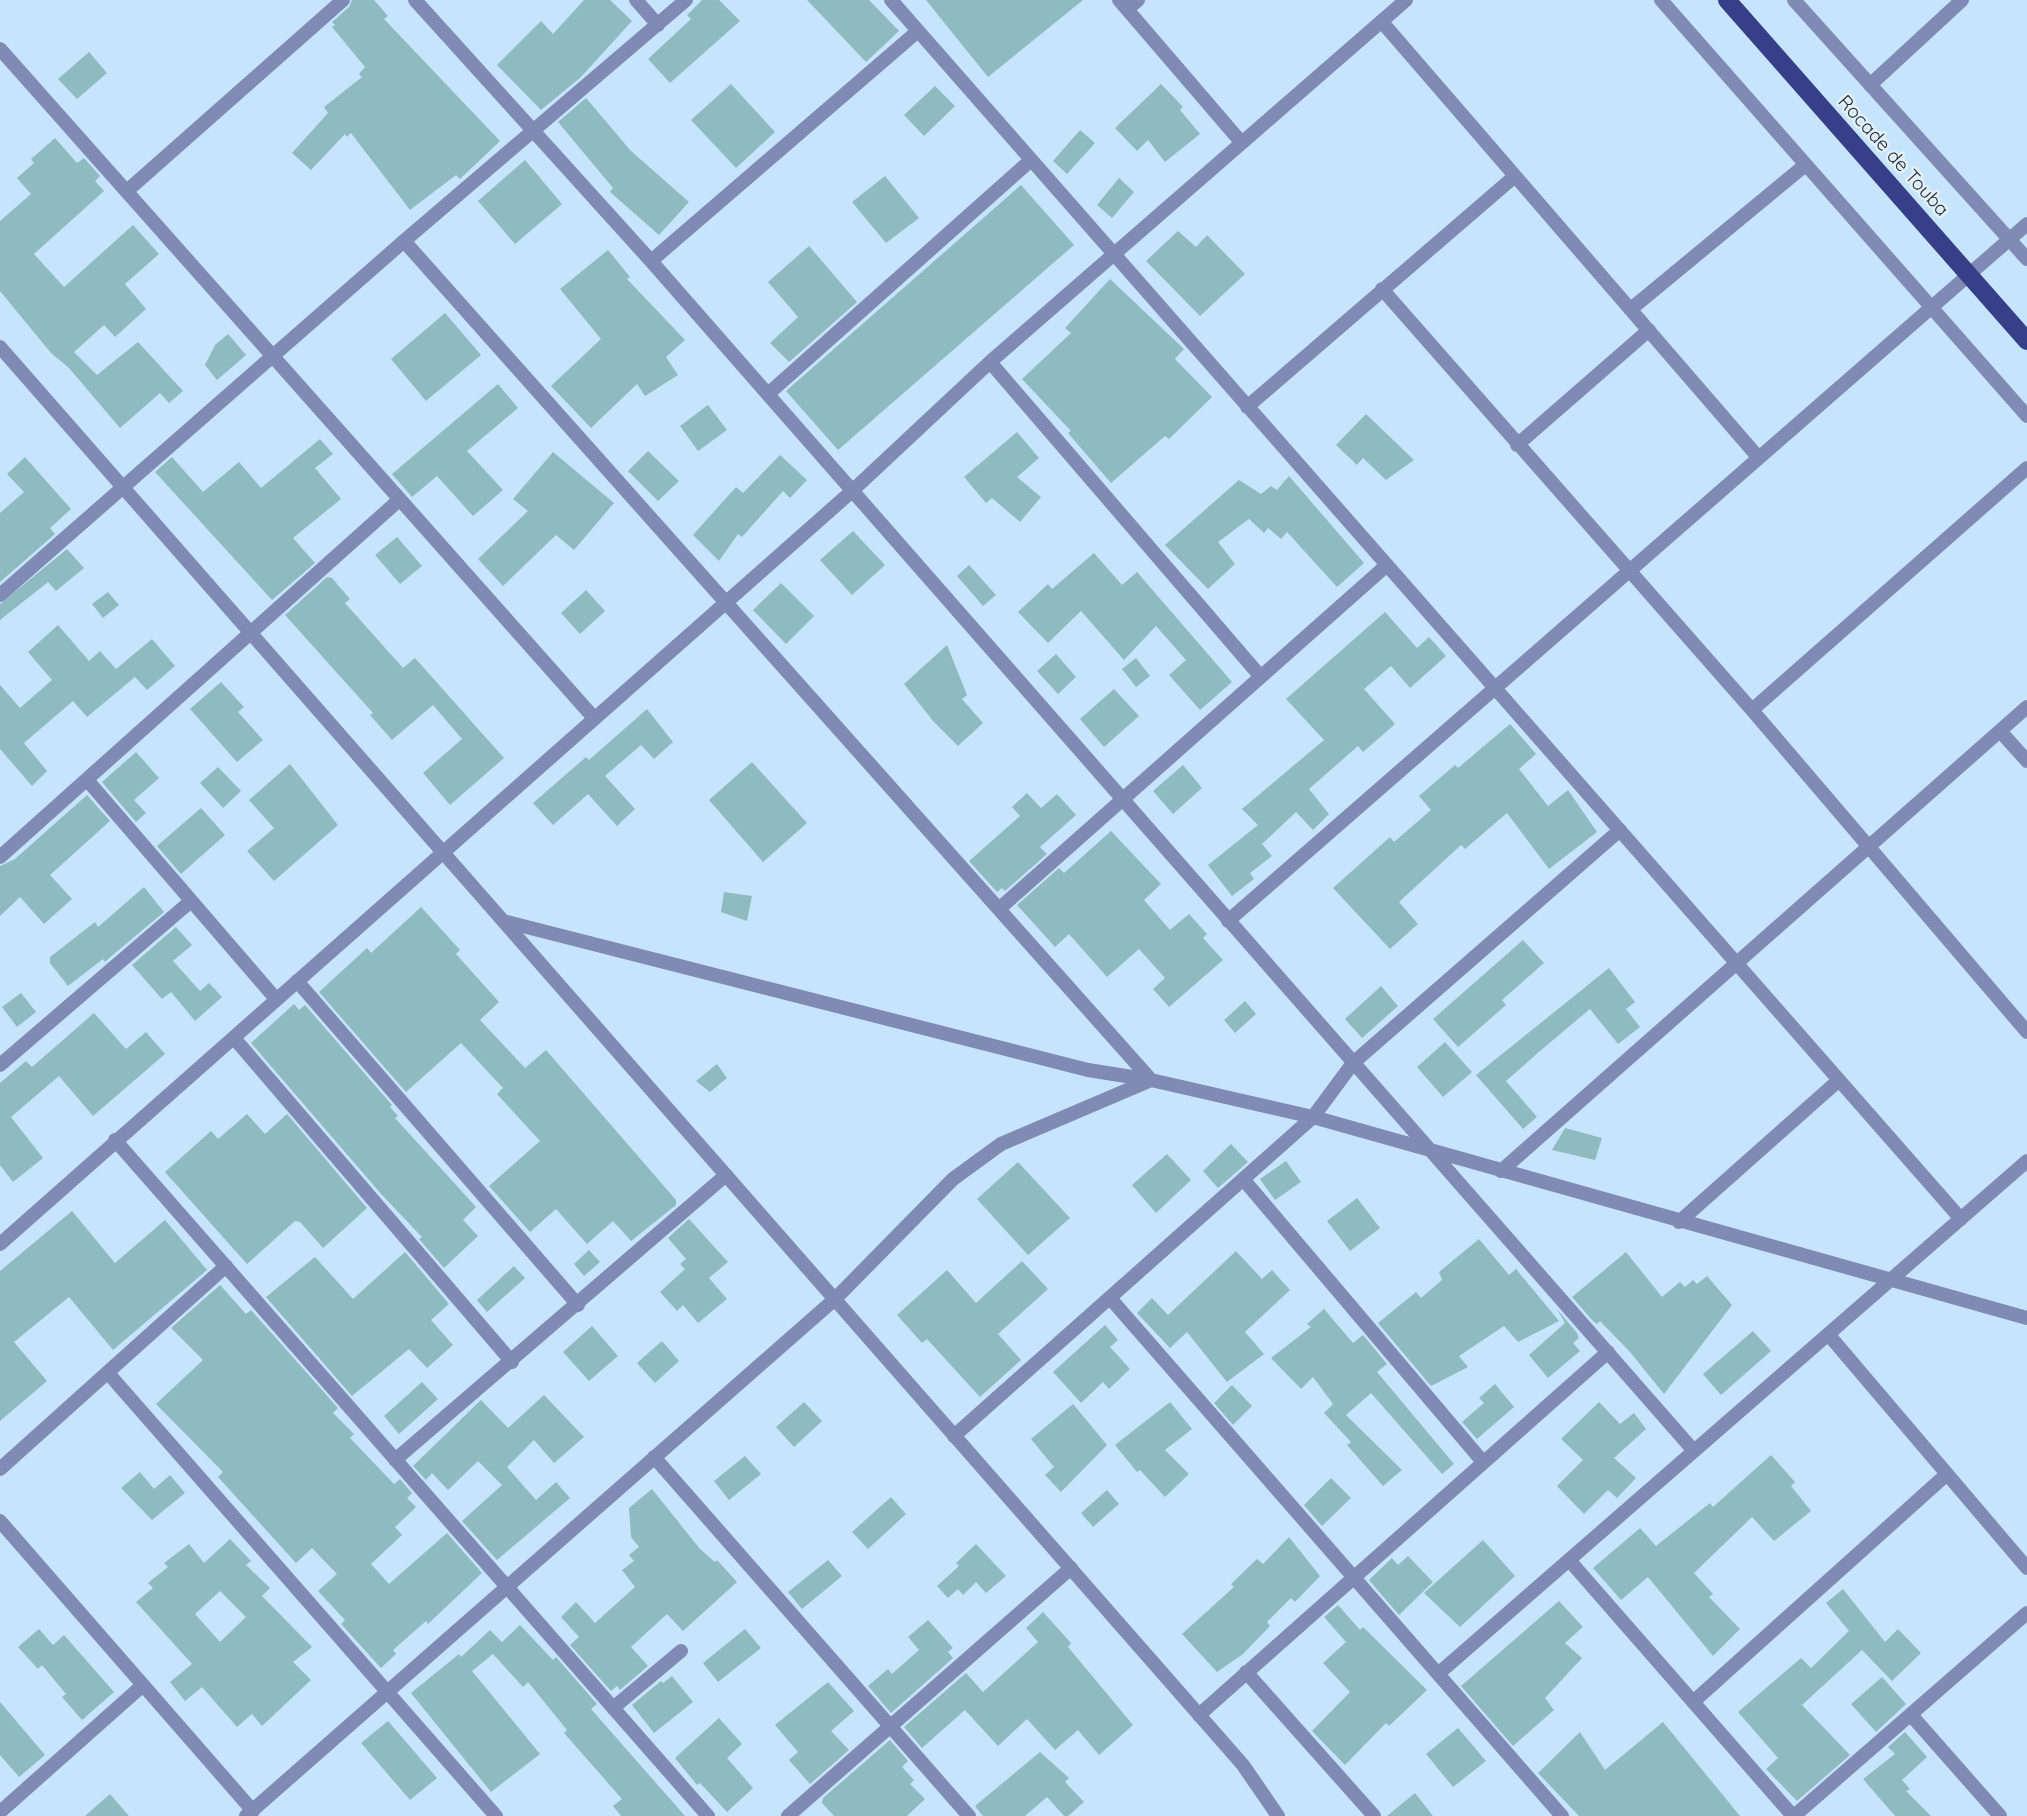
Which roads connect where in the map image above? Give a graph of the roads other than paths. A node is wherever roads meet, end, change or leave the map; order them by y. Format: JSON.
{"nodes":[{"id":1,"x":343,"y":0,"type":"edge"},
{"id":2,"x":415,"y":0,"type":"edge"},
{"id":3,"x":636,"y":0,"type":"edge"},
{"id":4,"x":686,"y":0,"type":"edge"},
{"id":5,"x":891,"y":0,"type":"edge"},
{"id":6,"x":1406,"y":0,"type":"edge"},
{"id":7,"x":1661,"y":0,"type":"edge"},
{"id":8,"x":1727,"y":0,"type":"edge"},
{"id":9,"x":1794,"y":0,"type":"edge"},
{"id":10,"x":1962,"y":0,"type":"edge"},
{"id":11,"x":1128,"y":3,"type":"edge"},
{"id":12,"x":1382,"y":22,"type":"junction"},
{"id":13,"x":657,"y":25,"type":"junction"},
{"id":14,"x":918,"y":31,"type":"junction"},
{"id":15,"x":0,"y":49,"type":"edge"},
{"id":16,"x":1870,"y":85,"type":"junction"},
{"id":17,"x":534,"y":132,"type":"junction"},
{"id":18,"x":1241,"y":142,"type":"junction"},
{"id":19,"x":1031,"y":160,"type":"junction"},
{"id":20,"x":1804,"y":166,"type":"junction"},
{"id":21,"x":1515,"y":176,"type":"junction"},
{"id":22,"x":128,"y":190,"type":"junction"},
{"id":23,"x":2027,"y":224,"type":"edge"},
{"id":24,"x":2010,"y":239,"type":"junction"},
{"id":25,"x":404,"y":241,"type":"junction"},
{"id":26,"x":1114,"y":252,"type":"junction"},
{"id":27,"x":2027,"y":259,"type":"edge"},
{"id":28,"x":651,"y":261,"type":"junction"},
{"id":29,"x":1970,"y":274,"type":"junction"},
{"id":30,"x":1382,"y":289,"type":"junction"},
{"id":31,"x":1930,"y":308,"type":"junction"},
{"id":32,"x":1631,"y":309,"type":"junction"},
{"id":33,"x":1649,"y":330,"type":"junction"},
{"id":34,"x":2027,"y":341,"type":"edge"},
{"id":35,"x":0,"y":347,"type":"edge"},
{"id":36,"x":272,"y":359,"type":"junction"},
{"id":37,"x":990,"y":362,"type":"junction"},
{"id":38,"x":768,"y":394,"type":"junction"},
{"id":39,"x":1247,"y":407,"type":"junction"},
{"id":40,"x":2027,"y":416,"type":"edge"},
{"id":41,"x":1517,"y":445,"type":"junction"},
{"id":42,"x":1758,"y":457,"type":"junction"},
{"id":43,"x":2027,"y":468,"type":"edge"},
{"id":44,"x":123,"y":485,"type":"junction"},
{"id":45,"x":851,"y":492,"type":"junction"},
{"id":46,"x":399,"y":500,"type":"junction"},
{"id":47,"x":1387,"y":565,"type":"junction"},
{"id":48,"x":1628,"y":572,"type":"junction"},
{"id":49,"x":0,"y":595,"type":"edge"},
{"id":50,"x":728,"y":601,"type":"junction"},
{"id":51,"x":250,"y":632,"type":"junction"},
{"id":52,"x":1261,"y":677,"type":"junction"},
{"id":53,"x":1495,"y":688,"type":"junction"},
{"id":54,"x":2027,"y":707,"type":"edge"},
{"id":55,"x":1752,"y":710,"type":"junction"},
{"id":56,"x":594,"y":718,"type":"junction"},
{"id":57,"x":2000,"y":731,"type":"junction"},
{"id":58,"x":2027,"y":761,"type":"edge"},
{"id":59,"x":88,"y":781,"type":"junction"},
{"id":60,"x":1122,"y":800,"type":"junction"},
{"id":61,"x":1620,"y":830,"type":"junction"},
{"id":62,"x":1867,"y":848,"type":"junction"},
{"id":63,"x":443,"y":852,"type":"junction"},
{"id":64,"x":0,"y":857,"type":"edge"},
{"id":65,"x":191,"y":901,"type":"junction"},
{"id":66,"x":1000,"y":908,"type":"junction"},
{"id":67,"x":1228,"y":921,"type":"junction"},
{"id":68,"x":507,"y":922,"type":"junction"},
{"id":69,"x":1737,"y":963,"type":"junction"},
{"id":70,"x":297,"y":981,"type":"junction"},
{"id":71,"x":276,"y":999,"type":"junction"},
{"id":72,"x":2027,"y":1032,"type":"edge"},
{"id":73,"x":234,"y":1038,"type":"junction"},
{"id":74,"x":1353,"y":1063,"type":"junction"},
{"id":75,"x":0,"y":1065,"type":"edge"},
{"id":76,"x":1151,"y":1080,"type":"junction"},
{"id":77,"x":1839,"y":1080,"type":"junction"},
{"id":78,"x":1313,"y":1116,"type":"junction"},
{"id":79,"x":115,"y":1140,"type":"junction"},
{"id":80,"x":1429,"y":1149,"type":"junction"},
{"id":81,"x":2027,"y":1161,"type":"edge"},
{"id":82,"x":1501,"y":1171,"type":"junction"},
{"id":83,"x":726,"y":1175,"type":"junction"},
{"id":84,"x":1242,"y":1180,"type":"junction"},
{"id":85,"x":1961,"y":1219,"type":"junction"},
{"id":86,"x":1679,"y":1222,"type":"junction"},
{"id":87,"x":2,"y":1237,"type":"edge"},
{"id":88,"x":226,"y":1266,"type":"junction"},
{"id":89,"x":1889,"y":1282,"type":"junction"},
{"id":90,"x":1110,"y":1298,"type":"junction"},
{"id":91,"x":835,"y":1299,"type":"junction"},
{"id":92,"x":578,"y":1305,"type":"junction"},
{"id":93,"x":2027,"y":1318,"type":"edge"},
{"id":94,"x":1828,"y":1334,"type":"junction"},
{"id":95,"x":1608,"y":1352,"type":"junction"},
{"id":96,"x":512,"y":1362,"type":"junction"},
{"id":97,"x":108,"y":1373,"type":"junction"},
{"id":98,"x":954,"y":1436,"type":"junction"},
{"id":99,"x":1694,"y":1451,"type":"junction"},
{"id":100,"x":654,"y":1457,"type":"junction"},
{"id":101,"x":395,"y":1460,"type":"junction"},
{"id":102,"x":1483,"y":1462,"type":"junction"},
{"id":103,"x":0,"y":1468,"type":"edge"},
{"id":104,"x":1947,"y":1474,"type":"junction"},
{"id":105,"x":0,"y":1521,"type":"edge"},
{"id":106,"x":1569,"y":1560,"type":"junction"},
{"id":107,"x":1070,"y":1568,"type":"junction"},
{"id":108,"x":2027,"y":1568,"type":"edge"},
{"id":109,"x":1354,"y":1577,"type":"junction"},
{"id":110,"x":506,"y":1586,"type":"junction"},
{"id":111,"x":2027,"y":1613,"type":"edge"},
{"id":112,"x":681,"y":1651,"type":"dead end"},
{"id":113,"x":1246,"y":1672,"type":"junction"},
{"id":114,"x":1438,"y":1674,"type":"junction"},
{"id":115,"x":143,"y":1685,"type":"junction"},
{"id":116,"x":388,"y":1693,"type":"junction"},
{"id":117,"x":1693,"y":1702,"type":"junction"},
{"id":118,"x":612,"y":1708,"type":"junction"},
{"id":119,"x":1199,"y":1714,"type":"junction"},
{"id":120,"x":1910,"y":1715,"type":"junction"},
{"id":121,"x":891,"y":1727,"type":"junction"},
{"id":122,"x":0,"y":1812,"type":"edge"},
{"id":123,"x":250,"y":1813,"type":"edge"},
{"id":124,"x":496,"y":1816,"type":"edge"},
{"id":125,"x":708,"y":1816,"type":"edge"},
{"id":126,"x":788,"y":1816,"type":"edge"},
{"id":127,"x":969,"y":1816,"type":"edge"},
{"id":128,"x":1278,"y":1816,"type":"edge"},
{"id":129,"x":1374,"y":1816,"type":"edge"},
{"id":130,"x":1562,"y":1816,"type":"edge"},
{"id":131,"x":1793,"y":1816,"type":"edge"},
{"id":132,"x":2000,"y":1816,"type":"edge"}],
"edges":[{"from":1,"to":22,"type":"street"},
{"from":2,"to":17,"type":"street"},
{"from":3,"to":13,"type":"street"},
{"from":4,"to":13,"type":"street"},
{"from":5,"to":14,"type":"street"},
{"from":6,"to":12,"type":"street"},
{"from":7,"to":20,"type":"street"},
{"from":8,"to":29,"type":"main road","name":"Rocade de Touba"},
{"from":9,"to":16,"type":"street"},
{"from":10,"to":16,"type":"street"},
{"from":11,"to":18,"type":"street"},
{"from":12,"to":18,"type":"street"},
{"from":12,"to":21,"type":"street"},
{"from":13,"to":17,"type":"street"},
{"from":14,"to":19,"type":"street"},
{"from":14,"to":28,"type":"street"},
{"from":15,"to":22,"type":"street"},
{"from":16,"to":24,"type":"street"},
{"from":17,"to":25,"type":"street"},
{"from":17,"to":28,"type":"street"},
{"from":18,"to":26,"type":"street"},
{"from":19,"to":26,"type":"street"},
{"from":19,"to":38,"type":"street"},
{"from":20,"to":31,"type":"street"},
{"from":20,"to":32,"type":"street"},
{"from":21,"to":30,"type":"street"},
{"from":21,"to":32,"type":"street"},
{"from":22,"to":36,"type":"street"},
{"from":23,"to":24,"type":"street"},
{"from":24,"to":27,"type":"street"},
{"from":24,"to":29,"type":"street"},
{"from":25,"to":36,"type":"street"},
{"from":25,"to":50,"type":"street"},
{"from":26,"to":37,"type":"street"},
{"from":26,"to":39,"type":"street"},
{"from":28,"to":38,"type":"street"},
{"from":29,"to":31,"type":"street"},
{"from":29,"to":34,"type":"main road","name":"Rocade de Touba"},
{"from":30,"to":39,"type":"street"},
{"from":30,"to":41,"type":"street"},
{"from":31,"to":40,"type":"street"},
{"from":31,"to":42,"type":"street"},
{"from":32,"to":33,"type":"street"},
{"from":33,"to":41,"type":"street"},
{"from":33,"to":42,"type":"street"},
{"from":35,"to":44,"type":"street"},
{"from":36,"to":44,"type":"street"},
{"from":36,"to":46,"type":"street"},
{"from":37,"to":45,"type":"street"},
{"from":37,"to":52,"type":"street"},
{"from":38,"to":45,"type":"street"},
{"from":39,"to":47,"type":"street"},
{"from":41,"to":48,"type":"street"},
{"from":42,"to":48,"type":"street"},
{"from":43,"to":55,"type":"street"},
{"from":44,"to":49,"type":"street"},
{"from":44,"to":51,"type":"street"},
{"from":45,"to":50,"type":"street"},
{"from":45,"to":60,"type":"street"},
{"from":46,"to":51,"type":"street"},
{"from":46,"to":56,"type":"street"},
{"from":47,"to":52,"type":"street"},
{"from":47,"to":53,"type":"street"},
{"from":48,"to":53,"type":"street"},
{"from":48,"to":55,"type":"street"},
{"from":50,"to":56,"type":"street"},
{"from":50,"to":66,"type":"street"},
{"from":51,"to":59,"type":"street"},
{"from":51,"to":63,"type":"street"},
{"from":52,"to":60,"type":"street"},
{"from":53,"to":61,"type":"street"},
{"from":53,"to":67,"type":"street"},
{"from":54,"to":57,"type":"street"},
{"from":55,"to":62,"type":"street"},
{"from":56,"to":63,"type":"street"},
{"from":57,"to":58,"type":"street"},
{"from":57,"to":62,"type":"street"},
{"from":59,"to":64,"type":"street"},
{"from":59,"to":65,"type":"street"},
{"from":60,"to":66,"type":"street"},
{"from":60,"to":67,"type":"street"},
{"from":61,"to":69,"type":"street"},
{"from":61,"to":74,"type":"street"},
{"from":62,"to":69,"type":"street"},
{"from":62,"to":72,"type":"street"},
{"from":63,"to":68,"type":"street"},
{"from":63,"to":70,"type":"street"},
{"from":65,"to":71,"type":"street"},
{"from":65,"to":75,"type":"street"},
{"from":66,"to":76,"type":"street"},
{"from":67,"to":74,"type":"street"},
{"from":68,"to":76,"type":"street"},
{"from":68,"to":83,"type":"street"},
{"from":69,"to":77,"type":"street"},
{"from":69,"to":82,"type":"street"},
{"from":70,"to":71,"type":"street"},
{"from":70,"to":92,"type":"street"},
{"from":71,"to":73,"type":"street"},
{"from":73,"to":79,"type":"street"},
{"from":73,"to":96,"type":"street"},
{"from":74,"to":78,"type":"street"},
{"from":74,"to":80,"type":"street"},
{"from":76,"to":78,"type":"street"},
{"from":76,"to":91,"type":"street"},
{"from":77,"to":85,"type":"street"},
{"from":77,"to":86,"type":"street"},
{"from":78,"to":80,"type":"street"},
{"from":78,"to":84,"type":"street"},
{"from":79,"to":87,"type":"street"},
{"from":79,"to":88,"type":"street"},
{"from":80,"to":82,"type":"street"},
{"from":80,"to":95,"type":"street"},
{"from":81,"to":85,"type":"street"},
{"from":82,"to":86,"type":"street"},
{"from":83,"to":91,"type":"street"},
{"from":83,"to":92,"type":"street"},
{"from":84,"to":90,"type":"street"},
{"from":84,"to":102,"type":"street"},
{"from":85,"to":89,"type":"street"},
{"from":86,"to":89,"type":"street"},
{"from":88,"to":97,"type":"street"},
{"from":88,"to":101,"type":"street"},
{"from":89,"to":93,"type":"street"},
{"from":89,"to":94,"type":"street"},
{"from":90,"to":98,"type":"street"},
{"from":90,"to":109,"type":"street"},
{"from":91,"to":98,"type":"street"},
{"from":91,"to":100,"type":"street"},
{"from":92,"to":96,"type":"street"},
{"from":94,"to":99,"type":"street"},
{"from":94,"to":104,"type":"street"},
{"from":95,"to":99,"type":"street"},
{"from":95,"to":102,"type":"street"},
{"from":96,"to":101,"type":"street"},
{"from":97,"to":103,"type":"street"},
{"from":97,"to":116,"type":"street"},
{"from":98,"to":107,"type":"street"},
{"from":99,"to":106,"type":"street"},
{"from":100,"to":110,"type":"street"},
{"from":100,"to":121,"type":"street"},
{"from":101,"to":110,"type":"street"},
{"from":102,"to":109,"type":"street"},
{"from":104,"to":108,"type":"street"},
{"from":104,"to":117,"type":"street"},
{"from":105,"to":115,"type":"street"},
{"from":106,"to":114,"type":"street"},
{"from":106,"to":117,"type":"street"},
{"from":107,"to":119,"type":"street"},
{"from":107,"to":121,"type":"street"},
{"from":109,"to":113,"type":"street"},
{"from":109,"to":114,"type":"street"},
{"from":110,"to":116,"type":"street"},
{"from":110,"to":118,"type":"street"},
{"from":111,"to":120,"type":"street"},
{"from":112,"to":118,"type":"street"},
{"from":113,"to":119,"type":"street"},
{"from":113,"to":129,"type":"street"},
{"from":114,"to":130,"type":"street"},
{"from":115,"to":122,"type":"street"},
{"from":115,"to":123,"type":"street"},
{"from":116,"to":123,"type":"street"},
{"from":116,"to":124,"type":"street"},
{"from":117,"to":131,"type":"street"},
{"from":118,"to":125,"type":"street"},
{"from":119,"to":128,"type":"street"},
{"from":120,"to":131,"type":"street"},
{"from":120,"to":132,"type":"street"},
{"from":121,"to":126,"type":"street"},
{"from":121,"to":127,"type":"street"}]}
